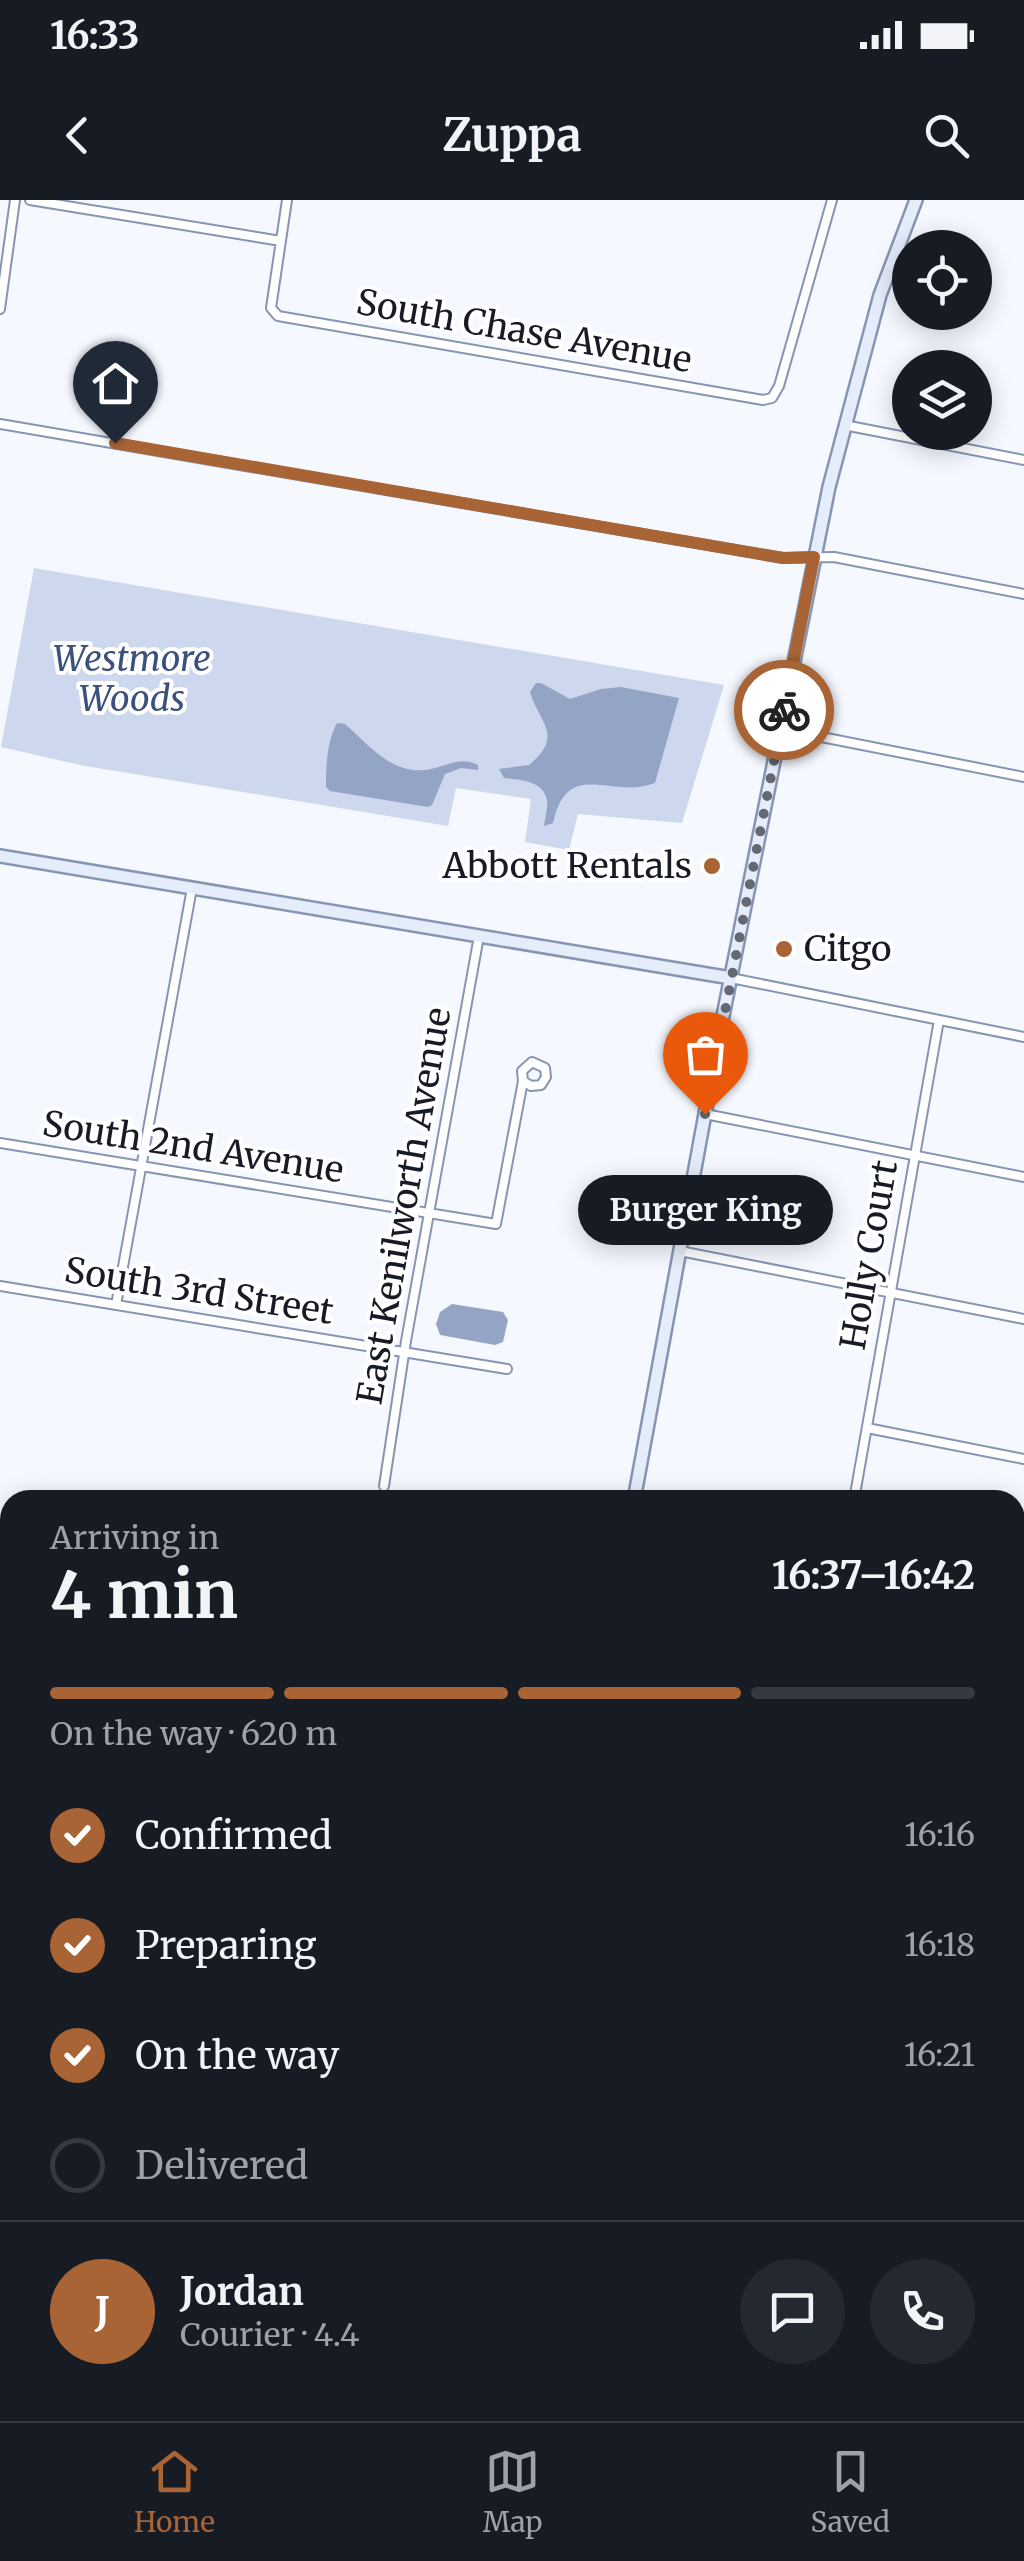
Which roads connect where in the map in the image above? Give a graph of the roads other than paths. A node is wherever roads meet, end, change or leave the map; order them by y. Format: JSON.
{"nodes":[{"id":1,"x":15,"y":200,"type":"edge"},
{"id":2,"x":30,"y":200,"type":"edge"},
{"id":3,"x":287,"y":200,"type":"edge"},
{"id":4,"x":832,"y":200,"type":"edge"},
{"id":5,"x":916,"y":200,"type":"edge"},
{"id":6,"x":281,"y":242,"type":"junction"},
{"id":7,"x":0,"y":309,"type":"edge"},
{"id":8,"x":0,"y":424,"type":"edge"},
{"id":9,"x":844,"y":425,"type":"junction"},
{"id":10,"x":1024,"y":460,"type":"edge"},
{"id":11,"x":814,"y":557,"type":"junction"},
{"id":12,"x":1024,"y":594,"type":"edge"},
{"id":13,"x":781,"y":729,"type":"junction"},
{"id":14,"x":1024,"y":778,"type":"edge"},
{"id":15,"x":0,"y":856,"type":"edge"},
{"id":16,"x":192,"y":888,"type":"junction"},
{"id":17,"x":478,"y":936,"type":"junction"},
{"id":18,"x":731,"y":978,"type":"junction"},
{"id":19,"x":939,"y":1020,"type":"junction"},
{"id":20,"x":1024,"y":1037,"type":"edge"},
{"id":21,"x":523,"y":1081,"type":"dead end"},
{"id":22,"x":705,"y":1114,"type":"junction"},
{"id":23,"x":0,"y":1143,"type":"edge"},
{"id":24,"x":915,"y":1156,"type":"junction"},
{"id":25,"x":141,"y":1166,"type":"junction"},
{"id":26,"x":1024,"y":1177,"type":"edge"},
{"id":27,"x":430,"y":1213,"type":"junction"},
{"id":28,"x":680,"y":1250,"type":"junction"},
{"id":29,"x":0,"y":1286,"type":"edge"},
{"id":30,"x":891,"y":1292,"type":"junction"},
{"id":31,"x":116,"y":1306,"type":"junction"},
{"id":32,"x":1024,"y":1319,"type":"edge"},
{"id":33,"x":404,"y":1352,"type":"junction"},
{"id":34,"x":507,"y":1369,"type":"dead end"},
{"id":35,"x":867,"y":1428,"type":"junction"},
{"id":36,"x":1024,"y":1459,"type":"edge"},
{"id":37,"x":384,"y":1486,"type":"dead end"},
{"id":38,"x":636,"y":1490,"type":"edge"},
{"id":39,"x":856,"y":1490,"type":"edge"}],
"edges":[{"from":1,"to":7,"type":"street"},
{"from":2,"to":6,"type":"street"},
{"from":3,"to":6,"type":"street"},
{"from":4,"to":6,"type":"street","name":"South Chase Avenue"},
{"from":5,"to":9,"type":"main road"},
{"from":8,"to":11,"type":"street"},
{"from":9,"to":10,"type":"street"},
{"from":9,"to":11,"type":"main road"},
{"from":11,"to":12,"type":"street"},
{"from":11,"to":13,"type":"main road"},
{"from":13,"to":14,"type":"street"},
{"from":13,"to":18,"type":"main road"},
{"from":15,"to":16,"type":"main road"},
{"from":16,"to":17,"type":"main road"},
{"from":16,"to":25,"type":"street"},
{"from":17,"to":18,"type":"main road"},
{"from":17,"to":27,"type":"street","name":"East Kenilworth Avenue"},
{"from":18,"to":19,"type":"street"},
{"from":18,"to":22,"type":"main road"},
{"from":19,"to":20,"type":"street"},
{"from":19,"to":24,"type":"street","name":"Holly Court"},
{"from":21,"to":27,"type":"street","name":"South 2nd Avenue"},
{"from":22,"to":24,"type":"street"},
{"from":22,"to":28,"type":"main road"},
{"from":23,"to":25,"type":"street","name":"South 2nd Avenue"},
{"from":24,"to":26,"type":"street"},
{"from":24,"to":30,"type":"street","name":"Holly Court"},
{"from":25,"to":27,"type":"street","name":"South 2nd Avenue"},
{"from":25,"to":31,"type":"street"},
{"from":27,"to":33,"type":"street","name":"East Kenilworth Avenue"},
{"from":28,"to":30,"type":"street"},
{"from":28,"to":38,"type":"main road"},
{"from":29,"to":31,"type":"street","name":"South 3rd Street"},
{"from":30,"to":32,"type":"street"},
{"from":30,"to":35,"type":"street","name":"Holly Court"},
{"from":31,"to":33,"type":"street","name":"South 3rd Street"},
{"from":33,"to":34,"type":"street","name":"South 3rd Street"},
{"from":33,"to":37,"type":"street","name":"East Kenilworth Avenue"},
{"from":35,"to":36,"type":"street"},
{"from":35,"to":39,"type":"street","name":"Holly Court"}]}
